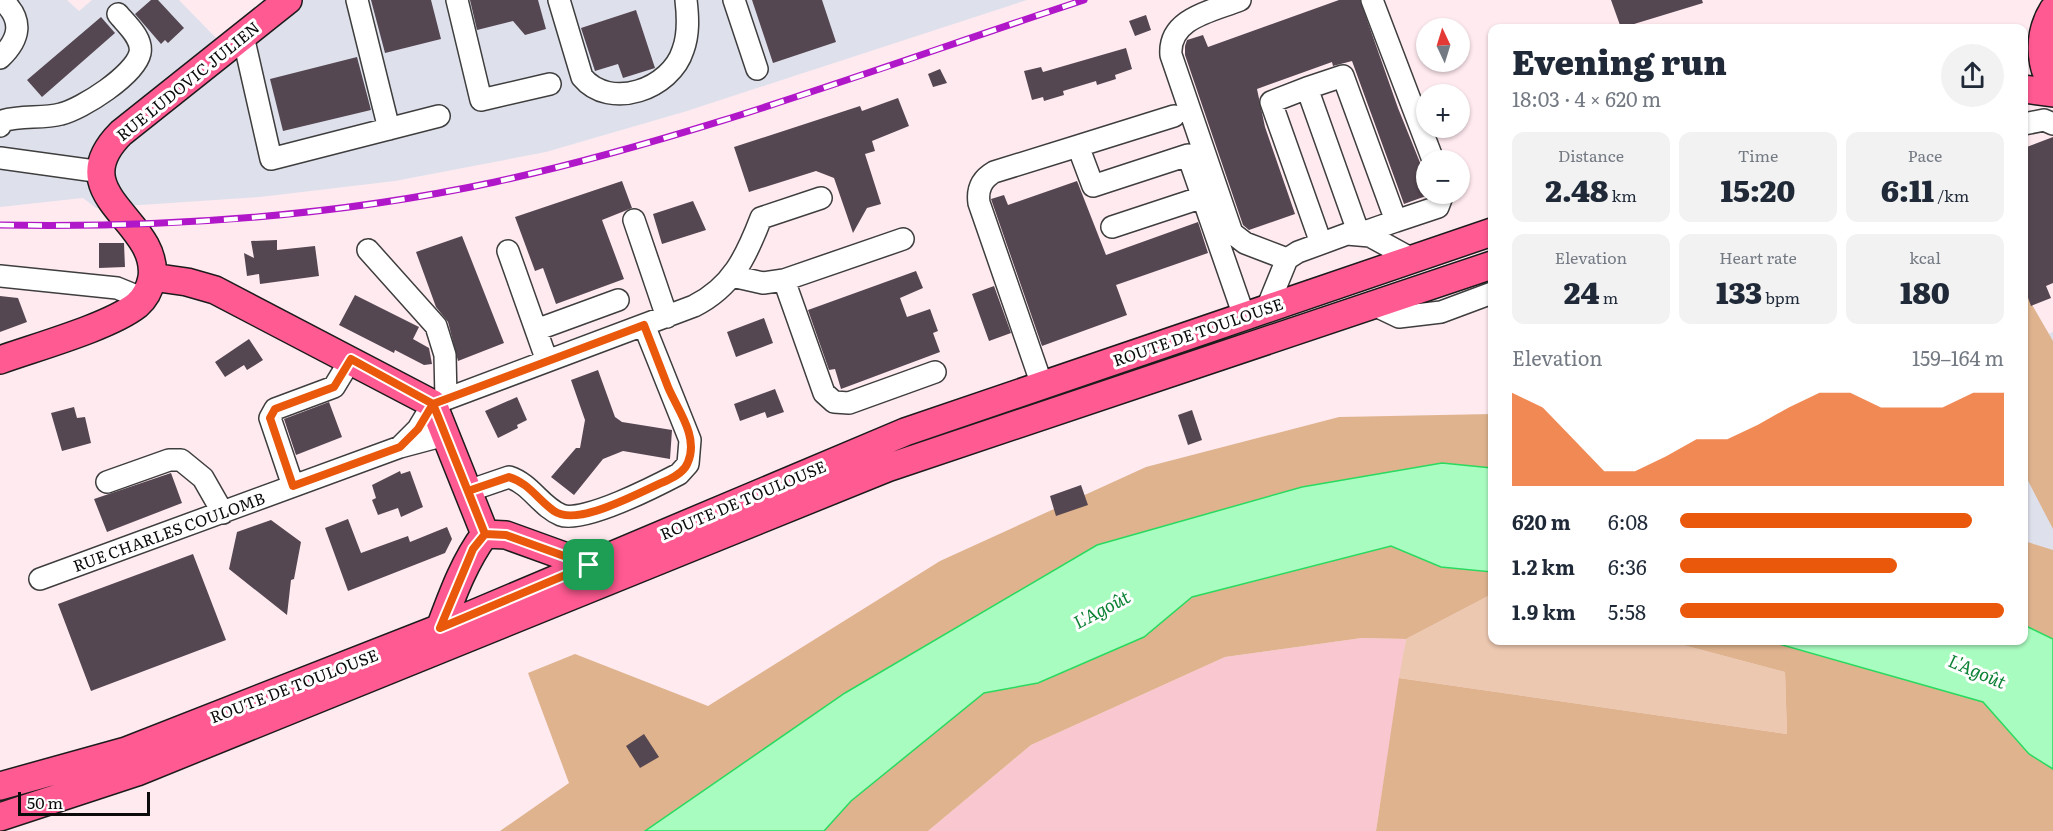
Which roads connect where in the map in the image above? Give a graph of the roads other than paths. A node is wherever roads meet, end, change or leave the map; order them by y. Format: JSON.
{"nodes":[{"id":1,"x":2,"y":0,"type":"edge"},
{"id":2,"x":288,"y":0,"type":"edge"},
{"id":3,"x":357,"y":0,"type":"edge"},
{"id":4,"x":457,"y":0,"type":"edge"},
{"id":5,"x":560,"y":0,"type":"edge"},
{"id":6,"x":686,"y":0,"type":"edge"},
{"id":7,"x":734,"y":0,"type":"edge"},
{"id":8,"x":1240,"y":0,"type":"edge"},
{"id":9,"x":1372,"y":0,"type":"edge"},
{"id":10,"x":118,"y":14,"type":"dead end"},
{"id":11,"x":2040,"y":30,"type":"edge"},
{"id":12,"x":243,"y":36,"type":"junction"},
{"id":13,"x":2,"y":53,"type":"edge"},
{"id":14,"x":757,"y":69,"type":"dead end"},
{"id":15,"x":550,"y":84,"type":"dead end"},
{"id":16,"x":2053,"y":87,"type":"edge"},
{"id":17,"x":1307,"y":88,"type":"junction"},
{"id":18,"x":2028,"y":90,"type":"edge"},
{"id":19,"x":2053,"y":93,"type":"edge"},
{"id":20,"x":439,"y":116,"type":"dead end"},
{"id":21,"x":1174,"y":116,"type":"dead end"},
{"id":22,"x":2028,"y":123,"type":"edge"},
{"id":23,"x":2053,"y":124,"type":"edge"},
{"id":24,"x":0,"y":126,"type":"edge"},
{"id":25,"x":389,"y":129,"type":"junction"},
{"id":26,"x":1078,"y":146,"type":"junction"},
{"id":27,"x":1429,"y":150,"type":"edge"},
{"id":28,"x":0,"y":158,"type":"edge"},
{"id":29,"x":102,"y":172,"type":"junction"},
{"id":30,"x":1203,"y":197,"type":"junction"},
{"id":31,"x":821,"y":198,"type":"dead end"},
{"id":32,"x":1439,"y":204,"type":"edge"},
{"id":33,"x":634,"y":220,"type":"dead end"},
{"id":34,"x":1396,"y":221,"type":"junction"},
{"id":35,"x":1112,"y":227,"type":"dead end"},
{"id":36,"x":1488,"y":233,"type":"edge"},
{"id":37,"x":1359,"y":234,"type":"junction"},
{"id":38,"x":903,"y":239,"type":"dead end"},
{"id":39,"x":1321,"y":243,"type":"junction"},
{"id":40,"x":368,"y":250,"type":"dead end"},
{"id":41,"x":508,"y":251,"type":"dead end"},
{"id":42,"x":1287,"y":259,"type":"junction"},
{"id":43,"x":1412,"y":260,"type":"junction"},
{"id":44,"x":1488,"y":266,"type":"edge"},
{"id":45,"x":0,"y":276,"type":"edge"},
{"id":46,"x":732,"y":276,"type":"junction"},
{"id":47,"x":784,"y":280,"type":"junction"},
{"id":48,"x":148,"y":288,"type":"junction"},
{"id":49,"x":1488,"y":294,"type":"edge"},
{"id":50,"x":618,"y":300,"type":"dead end"},
{"id":51,"x":1376,"y":306,"type":"junction"},
{"id":52,"x":598,"y":307,"type":"junction"},
{"id":53,"x":1256,"y":312,"type":"junction"},
{"id":54,"x":667,"y":316,"type":"junction"},
{"id":55,"x":644,"y":325,"type":"junction"},
{"id":56,"x":536,"y":330,"type":"junction"},
{"id":57,"x":609,"y":338,"type":"junction"},
{"id":58,"x":351,"y":359,"type":"junction"},
{"id":59,"x":0,"y":360,"type":"edge"},
{"id":60,"x":547,"y":361,"type":"junction"},
{"id":61,"x":935,"y":372,"type":"dead end"},
{"id":62,"x":1042,"y":385,"type":"junction"},
{"id":63,"x":440,"y":402,"type":"junction"},
{"id":64,"x":445,"y":435,"type":"junction"},
{"id":65,"x":400,"y":447,"type":"junction"},
{"id":66,"x":107,"y":482,"type":"dead end"},
{"id":67,"x":293,"y":486,"type":"junction"},
{"id":68,"x":468,"y":491,"type":"junction"},
{"id":69,"x":223,"y":513,"type":"junction"},
{"id":70,"x":485,"y":534,"type":"junction"},
{"id":71,"x":589,"y":565,"type":"junction"},
{"id":72,"x":40,"y":579,"type":"dead end"},
{"id":73,"x":440,"y":628,"type":"junction"},
{"id":74,"x":0,"y":786,"type":"edge"},
{"id":75,"x":0,"y":817,"type":"edge"}],
"edges":[{"from":1,"to":13,"type":"street"},
{"from":2,"to":12,"type":"main road","name":"RUE LUDOVIC JULIEN"},
{"from":3,"to":25,"type":"street"},
{"from":4,"to":15,"type":"street"},
{"from":5,"to":6,"type":"street"},
{"from":7,"to":14,"type":"street"},
{"from":8,"to":42,"type":"street"},
{"from":9,"to":27,"type":"street"},
{"from":10,"to":24,"type":"street"},
{"from":11,"to":16,"type":"main road"},
{"from":12,"to":25,"type":"street"},
{"from":12,"to":29,"type":"main road","name":"RUE LUDOVIC JULIEN"},
{"from":17,"to":34,"type":"street"},
{"from":17,"to":37,"type":"street"},
{"from":17,"to":39,"type":"street"},
{"from":18,"to":19,"type":"main road"},
{"from":20,"to":25,"type":"street"},
{"from":21,"to":26,"type":"street"},
{"from":22,"to":23,"type":"street"},
{"from":26,"to":30,"type":"street"},
{"from":26,"to":62,"type":"street"},
{"from":28,"to":29,"type":"street"},
{"from":29,"to":48,"type":"main road"},
{"from":30,"to":35,"type":"street"},
{"from":30,"to":53,"type":"street"},
{"from":31,"to":46,"type":"street"},
{"from":32,"to":34,"type":"street"},
{"from":33,"to":54,"type":"street"},
{"from":34,"to":37,"type":"street"},
{"from":36,"to":43,"type":"main road","name":"ROUTE DE TOULOUSE"},
{"from":37,"to":39,"type":"street"},
{"from":37,"to":43,"type":"street"},
{"from":38,"to":47,"type":"street"},
{"from":39,"to":42,"type":"street"},
{"from":40,"to":63,"type":"street"},
{"from":41,"to":56,"type":"street"},
{"from":42,"to":53,"type":"street"},
{"from":43,"to":53,"type":"main road","name":"ROUTE DE TOULOUSE"},
{"from":44,"to":51,"type":"main road","name":"ROUTE DE TOULOUSE"},
{"from":45,"to":48,"type":"street"},
{"from":46,"to":47,"type":"street"},
{"from":46,"to":54,"type":"street"},
{"from":47,"to":61,"type":"street"},
{"from":48,"to":58,"type":"main road"},
{"from":48,"to":59,"type":"main road"},
{"from":49,"to":51,"type":"street"},
{"from":50,"to":52,"type":"street"},
{"from":51,"to":75,"type":"main road","name":"ROUTE DE TOULOUSE"},
{"from":52,"to":56,"type":"street"},
{"from":52,"to":57,"type":"street"},
{"from":53,"to":62,"type":"main road","name":"ROUTE DE TOULOUSE"},
{"from":54,"to":55,"type":"street"},
{"from":55,"to":57,"type":"street"},
{"from":55,"to":68,"type":"street"},
{"from":56,"to":60,"type":"street"},
{"from":57,"to":60,"type":"street"},
{"from":58,"to":63,"type":"main road"},
{"from":58,"to":67,"type":"street"},
{"from":60,"to":63,"type":"street"},
{"from":62,"to":71,"type":"main road","name":"ROUTE DE TOULOUSE"},
{"from":63,"to":64,"type":"main road"},
{"from":63,"to":65,"type":"street","name":"RUE CHARLES COULOMB"},
{"from":64,"to":65,"type":"street","name":"RUE CHARLES COULOMB"},
{"from":64,"to":68,"type":"main road"},
{"from":65,"to":67,"type":"street","name":"RUE CHARLES COULOMB"},
{"from":66,"to":69,"type":"street"},
{"from":67,"to":69,"type":"street","name":"RUE CHARLES COULOMB"},
{"from":68,"to":70,"type":"main road"},
{"from":69,"to":72,"type":"street","name":"RUE CHARLES COULOMB"},
{"from":70,"to":71,"type":"main road"},
{"from":70,"to":73,"type":"main road"},
{"from":71,"to":73,"type":"main road","name":"ROUTE DE TOULOUSE"},
{"from":73,"to":74,"type":"main road","name":"ROUTE DE TOULOUSE"}]}
